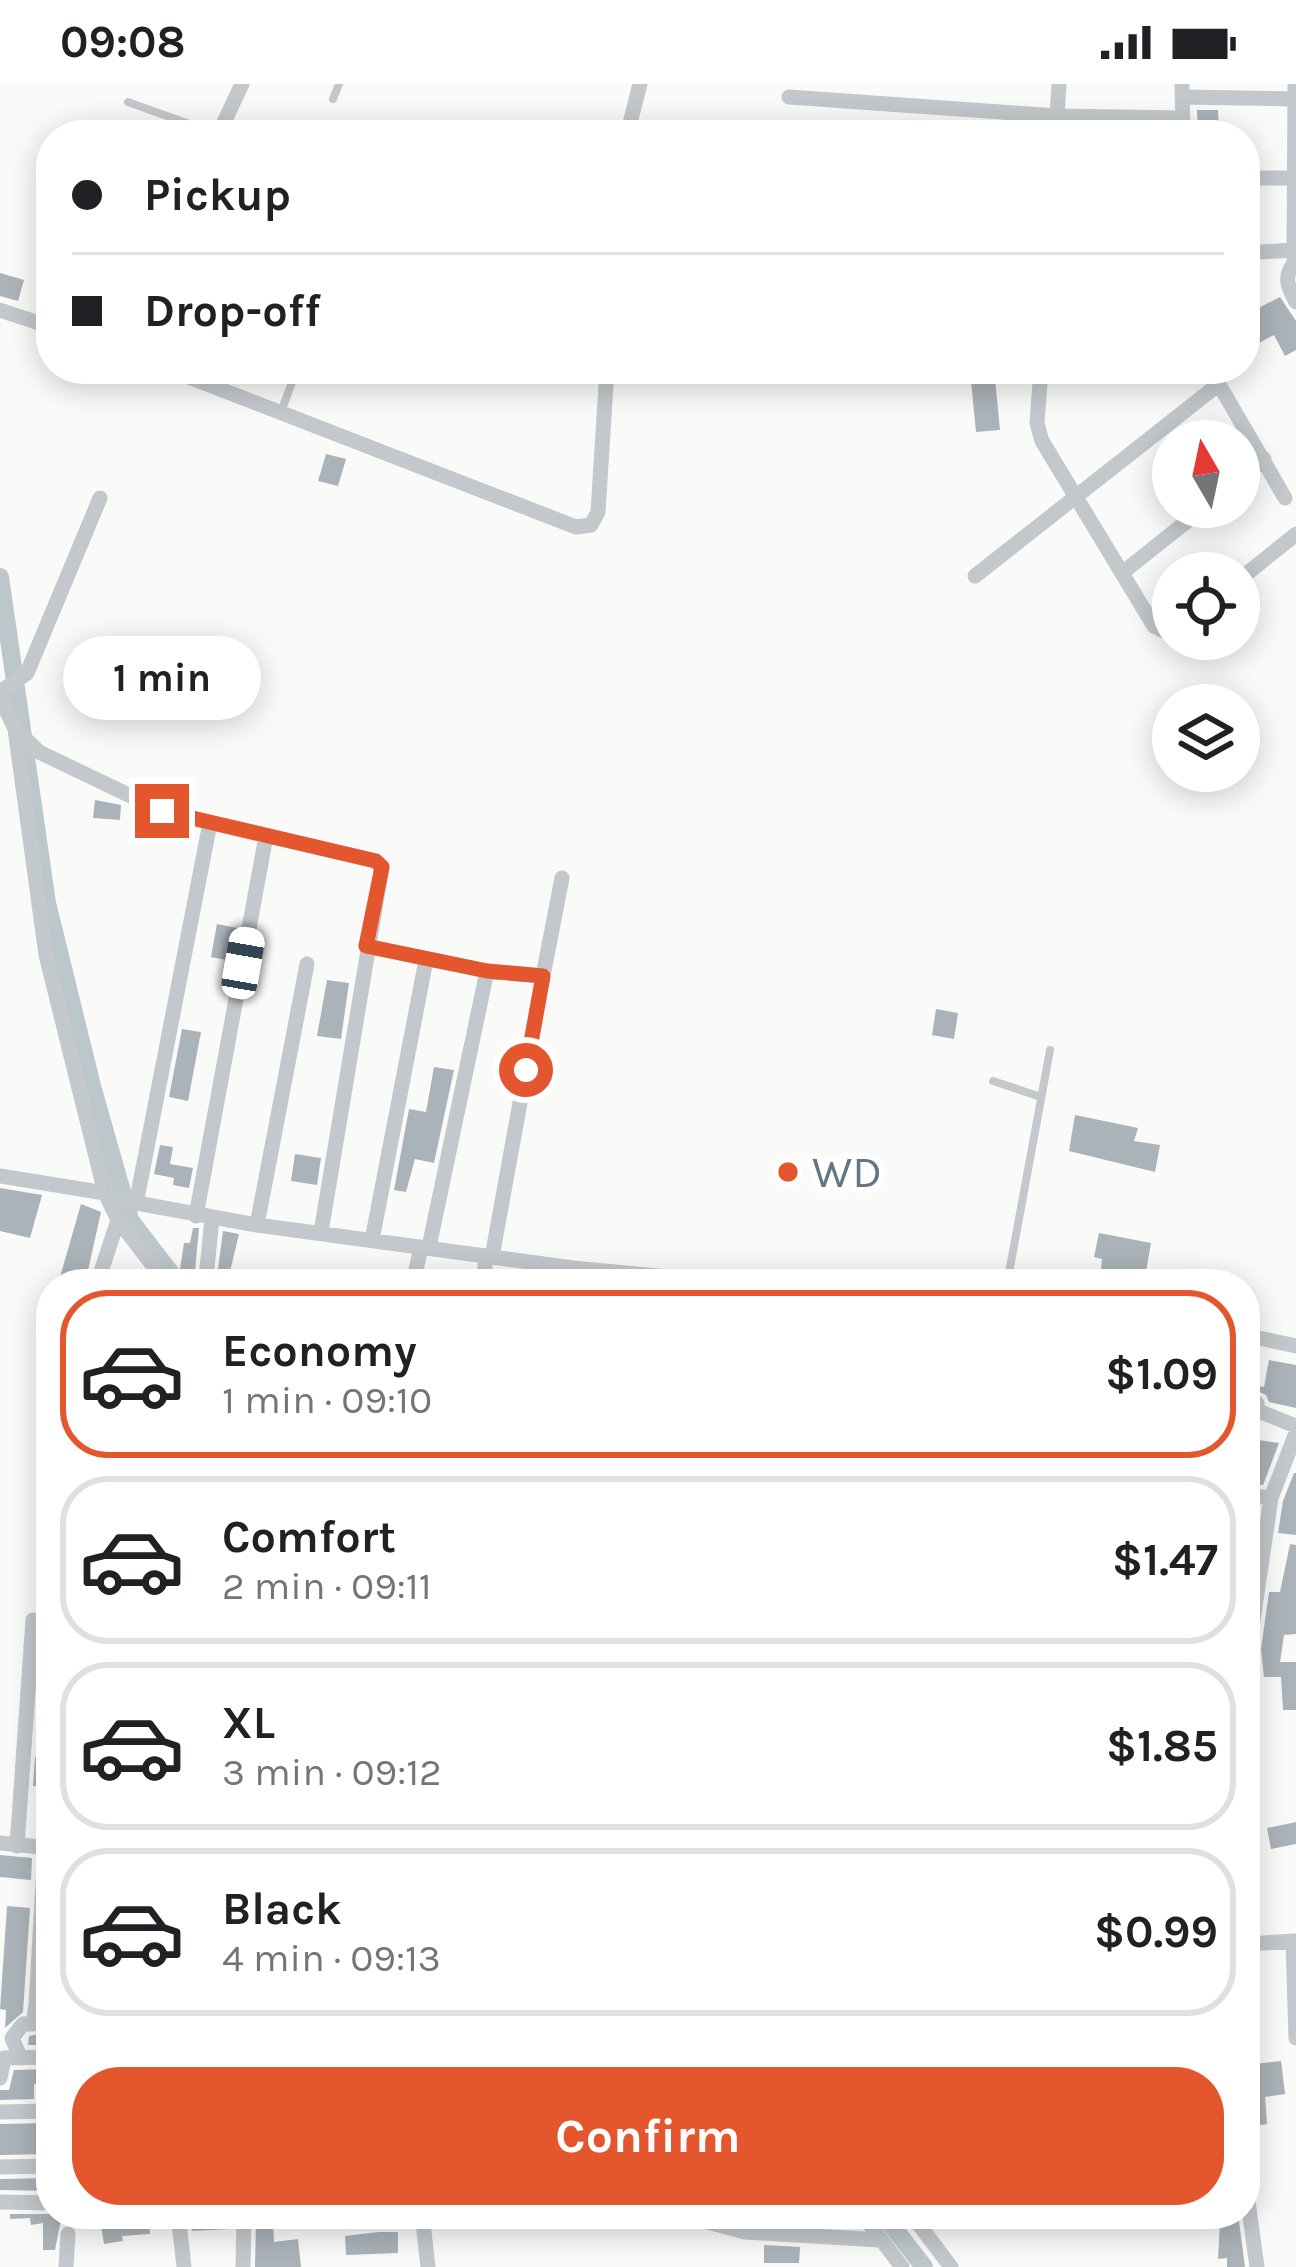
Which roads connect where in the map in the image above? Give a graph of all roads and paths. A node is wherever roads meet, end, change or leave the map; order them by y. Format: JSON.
{"nodes":[{"id":1,"x":242,"y":84,"type":"edge"},
{"id":2,"x":339,"y":84,"type":"edge"},
{"id":3,"x":640,"y":84,"type":"edge"},
{"id":4,"x":1059,"y":84,"type":"edge"},
{"id":5,"x":1295,"y":84,"type":"edge"},
{"id":6,"x":1183,"y":91,"type":"edge"},
{"id":7,"x":789,"y":97,"type":"dead end"},
{"id":8,"x":333,"y":99,"type":"dead end"},
{"id":9,"x":1295,"y":99,"type":"edge"},
{"id":10,"x":128,"y":102,"type":"dead end"},
{"id":11,"x":1057,"y":116,"type":"junction"},
{"id":12,"x":177,"y":120,"type":"edge"},
{"id":13,"x":225,"y":120,"type":"edge"},
{"id":14,"x":631,"y":120,"type":"edge"},
{"id":15,"x":1057,"y":120,"type":"edge"},
{"id":16,"x":1103,"y":120,"type":"edge"},
{"id":17,"x":1260,"y":178,"type":"edge"},
{"id":18,"x":1294,"y":178,"type":"edge"},
{"id":19,"x":1260,"y":254,"type":"edge"},
{"id":20,"x":1295,"y":258,"type":"edge"},
{"id":21,"x":1296,"y":302,"type":"edge"},
{"id":22,"x":0,"y":310,"type":"edge"},
{"id":23,"x":36,"y":323,"type":"edge"},
{"id":24,"x":207,"y":384,"type":"edge"},
{"id":25,"x":292,"y":384,"type":"edge"},
{"id":26,"x":607,"y":384,"type":"edge"},
{"id":27,"x":1039,"y":384,"type":"edge"},
{"id":28,"x":1207,"y":384,"type":"edge"},
{"id":29,"x":1219,"y":384,"type":"edge"},
{"id":30,"x":281,"y":413,"type":"junction"},
{"id":31,"x":1264,"y":459,"type":"junction"},
{"id":32,"x":1260,"y":462,"type":"edge"},
{"id":33,"x":1076,"y":496,"type":"junction"},
{"id":34,"x":100,"y":498,"type":"dead end"},
{"id":35,"x":1285,"y":498,"type":"dead end"},
{"id":36,"x":1179,"y":528,"type":"edge"},
{"id":37,"x":1296,"y":535,"type":"edge"},
{"id":38,"x":1260,"y":563,"type":"edge"},
{"id":39,"x":1122,"y":573,"type":"junction"},
{"id":40,"x":975,"y":576,"type":"dead end"},
{"id":41,"x":1152,"y":623,"type":"edge"},
{"id":42,"x":7,"y":688,"type":"edge"},
{"id":43,"x":15,"y":729,"type":"junction"},
{"id":44,"x":210,"y":823,"type":"junction"},
{"id":45,"x":266,"y":836,"type":"junction"},
{"id":46,"x":562,"y":878,"type":"dead end"},
{"id":47,"x":366,"y":946,"type":"junction"},
{"id":48,"x":426,"y":960,"type":"junction"},
{"id":49,"x":307,"y":964,"type":"dead end"},
{"id":50,"x":487,"y":971,"type":"junction"},
{"id":51,"x":543,"y":976,"type":"junction"},
{"id":52,"x":1050,"y":1050,"type":"dead end"},
{"id":53,"x":993,"y":1082,"type":"dead end"},
{"id":54,"x":1041,"y":1096,"type":"junction"},
{"id":55,"x":0,"y":1176,"type":"edge"},
{"id":56,"x":122,"y":1200,"type":"junction"},
{"id":57,"x":204,"y":1217,"type":"junction"},
{"id":58,"x":118,"y":1220,"type":"junction"},
{"id":59,"x":257,"y":1225,"type":"junction"},
{"id":60,"x":321,"y":1232,"type":"junction"},
{"id":61,"x":372,"y":1240,"type":"junction"},
{"id":62,"x":425,"y":1247,"type":"junction"},
{"id":63,"x":488,"y":1257,"type":"junction"},
{"id":64,"x":102,"y":1269,"type":"edge"},
{"id":65,"x":156,"y":1269,"type":"edge"},
{"id":66,"x":206,"y":1269,"type":"edge"},
{"id":67,"x":418,"y":1269,"type":"edge"},
{"id":68,"x":487,"y":1269,"type":"edge"},
{"id":69,"x":541,"y":1269,"type":"edge"},
{"id":70,"x":1010,"y":1269,"type":"edge"},
{"id":71,"x":1260,"y":1338,"type":"edge"},
{"id":72,"x":1296,"y":1346,"type":"edge"},
{"id":73,"x":1260,"y":1412,"type":"edge"},
{"id":74,"x":1296,"y":1430,"type":"edge"},
{"id":75,"x":1260,"y":1497,"type":"edge"},
{"id":76,"x":1271,"y":1498,"type":"junction"},
{"id":77,"x":1260,"y":1537,"type":"edge"},
{"id":78,"x":33,"y":1620,"type":"dead end"},
{"id":79,"x":0,"y":1769,"type":"edge"},
{"id":80,"x":21,"y":1772,"type":"junction"},
{"id":81,"x":9,"y":1845,"type":"edge"},
{"id":82,"x":1294,"y":1941,"type":"edge"},
{"id":83,"x":1260,"y":1943,"type":"edge"},
{"id":84,"x":36,"y":2010,"type":"edge"},
{"id":85,"x":1296,"y":2038,"type":"edge"},
{"id":86,"x":20,"y":2056,"type":"junction"},
{"id":87,"x":36,"y":2057,"type":"edge"},
{"id":88,"x":0,"y":2078,"type":"edge"},
{"id":89,"x":36,"y":2111,"type":"edge"},
{"id":90,"x":0,"y":2112,"type":"edge"},
{"id":91,"x":36,"y":2166,"type":"edge"},
{"id":92,"x":0,"y":2167,"type":"edge"},
{"id":93,"x":0,"y":2202,"type":"edge"},
{"id":94,"x":36,"y":2203,"type":"edge"},
{"id":95,"x":180,"y":2229,"type":"edge"},
{"id":96,"x":244,"y":2229,"type":"edge"},
{"id":97,"x":424,"y":2229,"type":"edge"},
{"id":98,"x":734,"y":2229,"type":"edge"},
{"id":99,"x":872,"y":2229,"type":"edge"},
{"id":100,"x":922,"y":2229,"type":"edge"},
{"id":101,"x":1252,"y":2229,"type":"edge"},
{"id":102,"x":68,"y":2234,"type":"dead end"},
{"id":103,"x":880,"y":2240,"type":"junction"},
{"id":104,"x":66,"y":2267,"type":"edge"},
{"id":105,"x":184,"y":2267,"type":"edge"},
{"id":106,"x":243,"y":2267,"type":"edge"},
{"id":107,"x":428,"y":2267,"type":"edge"},
{"id":108,"x":902,"y":2267,"type":"edge"},
{"id":109,"x":951,"y":2267,"type":"edge"},
{"id":110,"x":1257,"y":2267,"type":"edge"}],
"edges":[{"from":1,"to":13,"type":"street"},
{"from":2,"to":8,"type":"lane"},
{"from":3,"to":14,"type":"street"},
{"from":4,"to":11,"type":"street"},
{"from":5,"to":9,"type":"street"},
{"from":6,"to":9,"type":"street"},
{"from":7,"to":11,"type":"street"},
{"from":9,"to":18,"type":"street"},
{"from":10,"to":12,"type":"lane"},
{"from":11,"to":15,"type":"street"},
{"from":11,"to":16,"type":"street"},
{"from":17,"to":18,"type":"street"},
{"from":18,"to":20,"type":"street"},
{"from":19,"to":20,"type":"street"},
{"from":20,"to":21,"type":"street"},
{"from":22,"to":23,"type":"street"},
{"from":24,"to":30,"type":"street"},
{"from":25,"to":30,"type":"lane"},
{"from":26,"to":30,"type":"street"},
{"from":27,"to":33,"type":"street"},
{"from":28,"to":33,"type":"street"},
{"from":29,"to":31,"type":"street"},
{"from":31,"to":32,"type":"street"},
{"from":31,"to":35,"type":"street"},
{"from":33,"to":39,"type":"street"},
{"from":33,"to":40,"type":"street"},
{"from":34,"to":42,"type":"street"},
{"from":36,"to":39,"type":"street"},
{"from":37,"to":38,"type":"street"},
{"from":39,"to":41,"type":"street"},
{"from":42,"to":43,"type":"street"},
{"from":43,"to":44,"type":"street"},
{"from":43,"to":56,"type":"street"},
{"from":44,"to":45,"type":"street"},
{"from":44,"to":56,"type":"street"},
{"from":45,"to":47,"type":"street"},
{"from":45,"to":57,"type":"street"},
{"from":46,"to":51,"type":"street"},
{"from":47,"to":48,"type":"street"},
{"from":47,"to":60,"type":"street"},
{"from":48,"to":50,"type":"street"},
{"from":48,"to":61,"type":"street"},
{"from":49,"to":59,"type":"street"},
{"from":50,"to":51,"type":"street"},
{"from":50,"to":62,"type":"street"},
{"from":51,"to":63,"type":"street"},
{"from":52,"to":54,"type":"lane"},
{"from":53,"to":54,"type":"lane"},
{"from":54,"to":70,"type":"lane"},
{"from":55,"to":56,"type":"street"},
{"from":56,"to":57,"type":"street"},
{"from":56,"to":58,"type":"street"},
{"from":57,"to":59,"type":"street"},
{"from":57,"to":66,"type":"street"},
{"from":58,"to":64,"type":"street"},
{"from":58,"to":65,"type":"street"},
{"from":59,"to":60,"type":"street"},
{"from":60,"to":61,"type":"street"},
{"from":61,"to":62,"type":"street"},
{"from":62,"to":63,"type":"street"},
{"from":62,"to":67,"type":"street"},
{"from":63,"to":68,"type":"street"},
{"from":63,"to":69,"type":"street"},
{"from":71,"to":72,"type":"street"},
{"from":73,"to":74,"type":"street"},
{"from":74,"to":76,"type":"street"},
{"from":75,"to":76,"type":"street"},
{"from":76,"to":77,"type":"street"},
{"from":78,"to":80,"type":"street"},
{"from":79,"to":80,"type":"street"},
{"from":80,"to":81,"type":"street"},
{"from":82,"to":83,"type":"street"},
{"from":82,"to":85,"type":"street"},
{"from":84,"to":86,"type":"street"},
{"from":86,"to":87,"type":"street"},
{"from":86,"to":88,"type":"street"},
{"from":89,"to":90,"type":"street"},
{"from":91,"to":92,"type":"street"},
{"from":93,"to":94,"type":"street"},
{"from":95,"to":105,"type":"street"},
{"from":96,"to":106,"type":"street"},
{"from":97,"to":107,"type":"street"},
{"from":98,"to":103,"type":"street"},
{"from":99,"to":103,"type":"street"},
{"from":100,"to":109,"type":"street"},
{"from":101,"to":110,"type":"street"},
{"from":102,"to":104,"type":"street"},
{"from":103,"to":108,"type":"street"}]}
